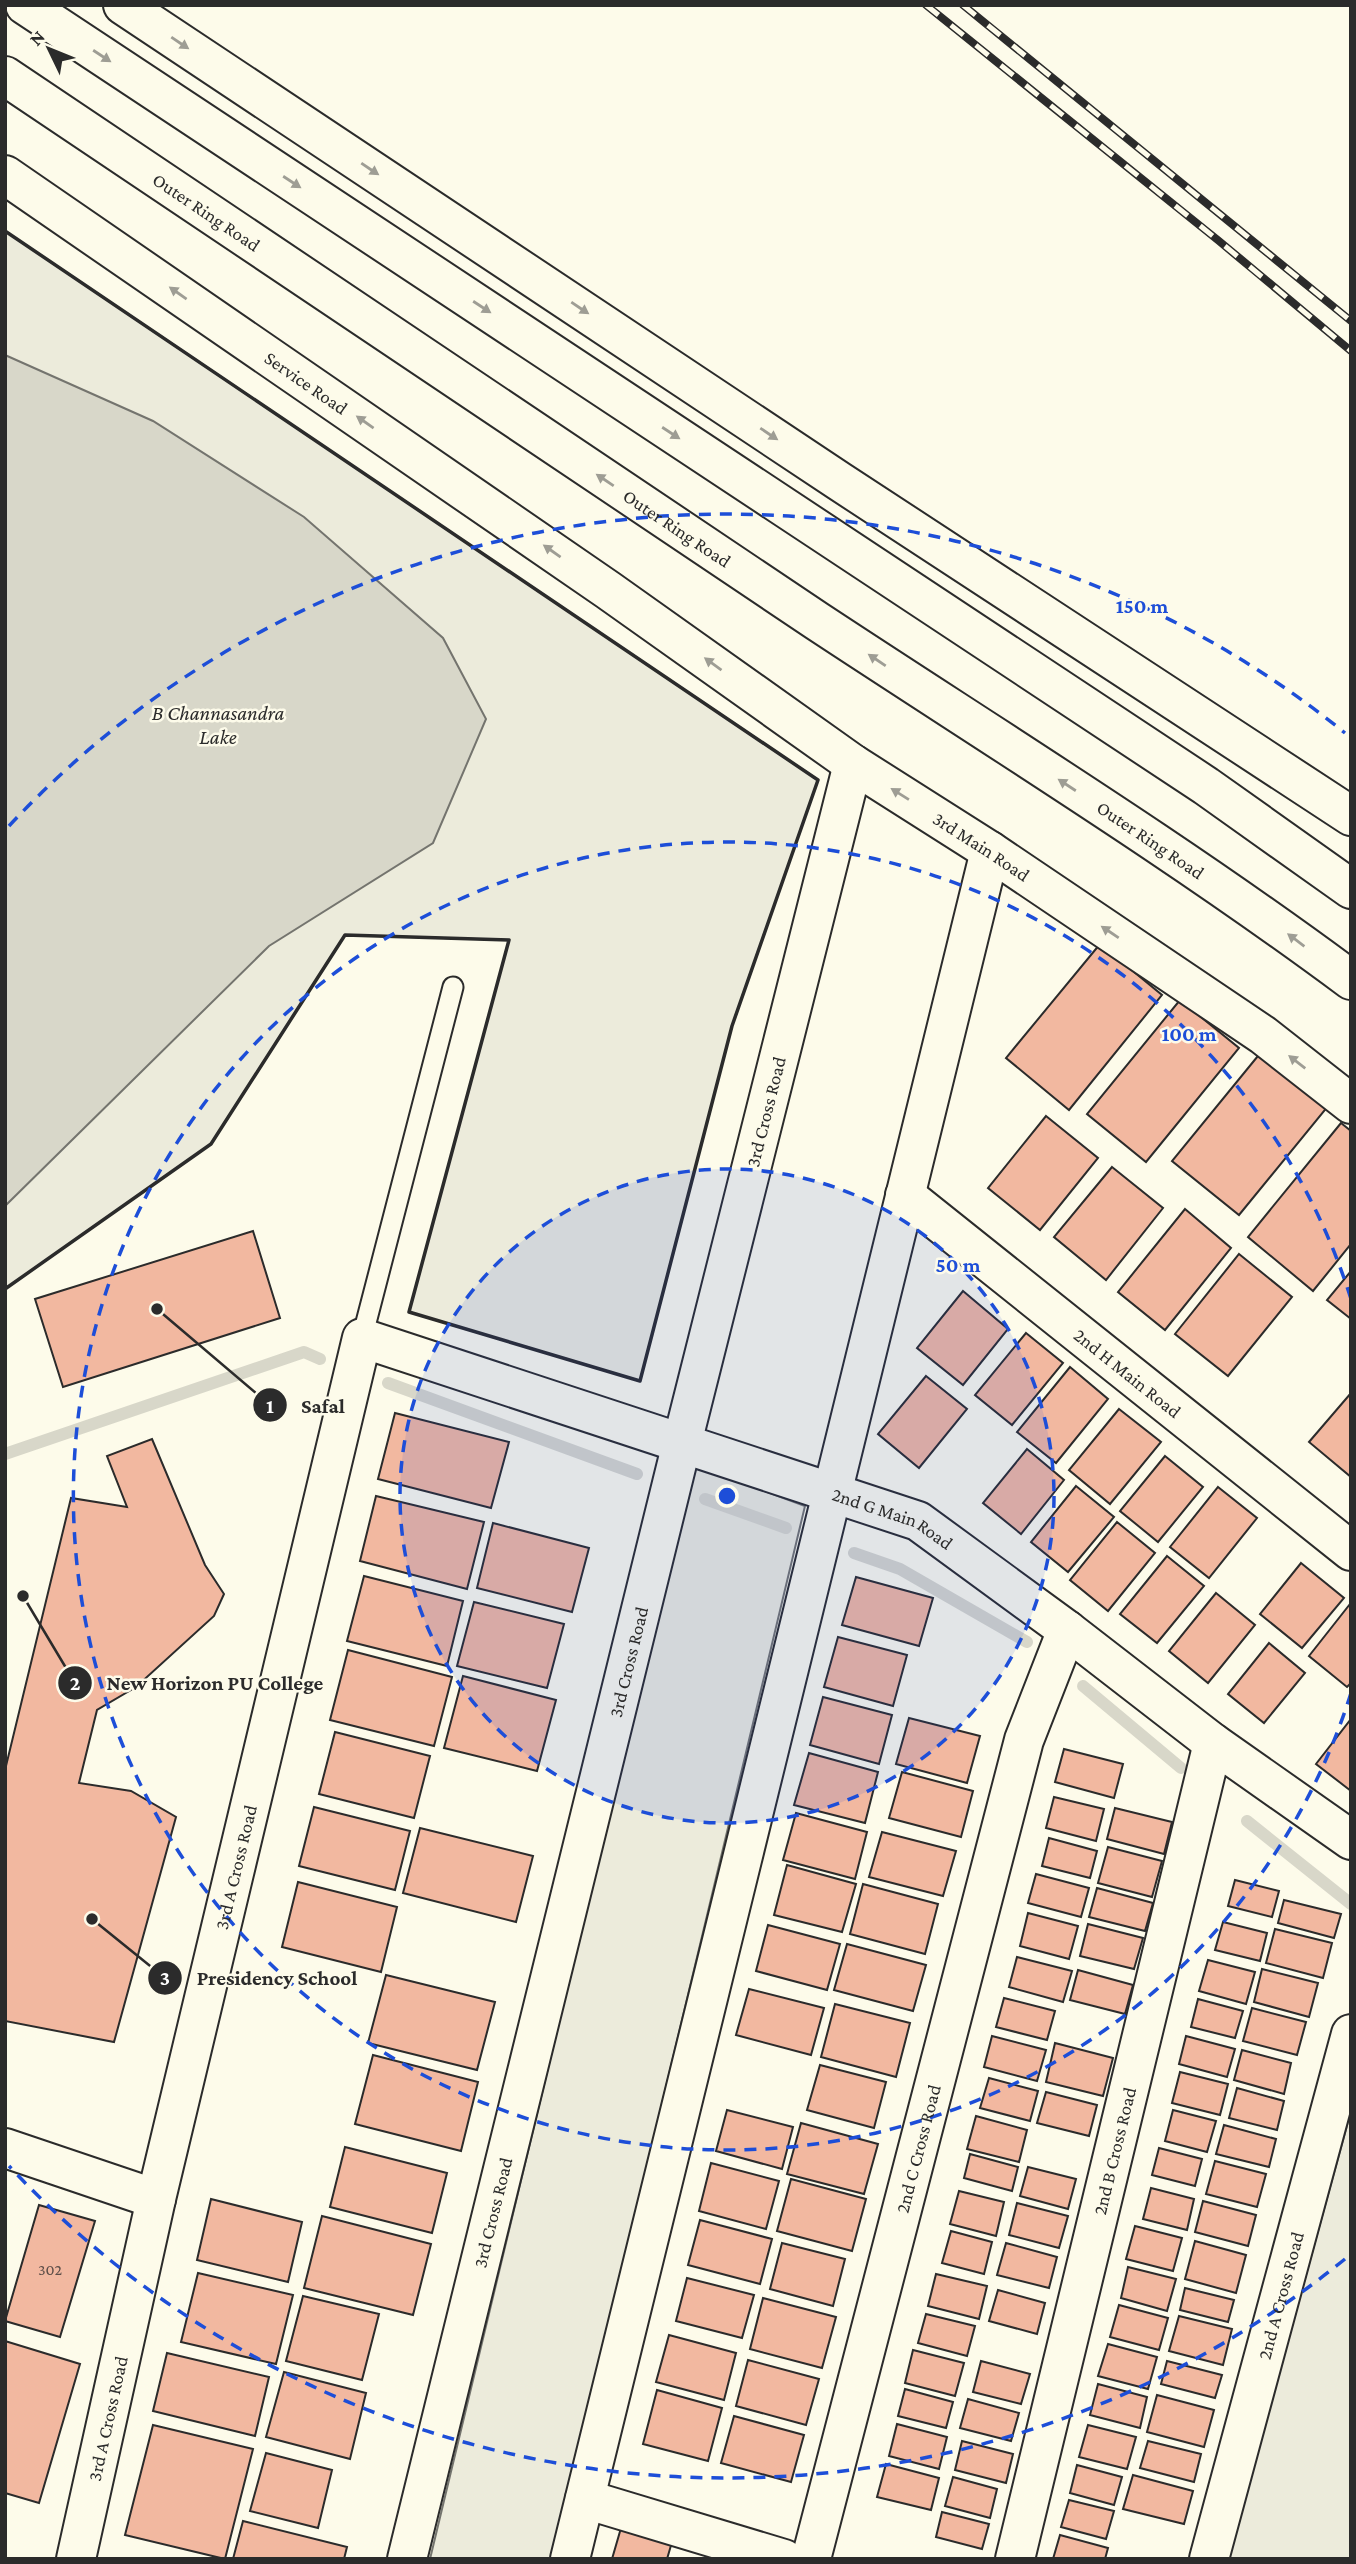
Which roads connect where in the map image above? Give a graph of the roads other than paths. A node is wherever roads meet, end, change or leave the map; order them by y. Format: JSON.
{"nodes":[{"id":1,"x":24,"y":5,"type":"edge"},
{"id":2,"x":124,"y":5,"type":"edge"},
{"id":3,"x":5,"y":76,"type":"edge"},
{"id":4,"x":5,"y":175,"type":"edge"},
{"id":5,"x":608,"y":590,"type":"joint"},
{"id":6,"x":853,"y":764,"type":"junction"},
{"id":7,"x":1351,"y":816,"type":"edge"},
{"id":8,"x":990,"y":850,"type":"junction"},
{"id":9,"x":1351,"y":889,"type":"edge"},
{"id":10,"x":1351,"y":980,"type":"edge"},
{"id":11,"x":453,"y":987,"type":"dead end"},
{"id":12,"x":1351,"y":1104,"type":"edge"},
{"id":13,"x":905,"y":1195,"type":"junction"},
{"id":14,"x":362,"y":1338,"type":"junction"},
{"id":15,"x":682,"y":1443,"type":"junction"},
{"id":16,"x":832,"y":1492,"type":"junction"},
{"id":17,"x":1351,"y":1551,"type":"edge"},
{"id":18,"x":1067,"y":1630,"type":"junction"},
{"id":19,"x":1213,"y":1743,"type":"junction"},
{"id":20,"x":1351,"y":1840,"type":"edge"},
{"id":21,"x":1351,"y":2034,"type":"edge"},
{"id":22,"x":5,"y":2148,"type":"edge"},
{"id":23,"x":156,"y":2199,"type":"junction"},
{"id":24,"x":585,"y":2499,"type":"junction"},
{"id":25,"x":76,"y":2559,"type":"edge"},
{"id":26,"x":407,"y":2559,"type":"edge"},
{"id":27,"x":570,"y":2559,"type":"edge"},
{"id":28,"x":784,"y":2559,"type":"edge"},
{"id":29,"x":811,"y":2559,"type":"edge"},
{"id":30,"x":1015,"y":2559,"type":"edge"},
{"id":31,"x":1209,"y":2559,"type":"edge"}],
"edges":[{"from":1,"to":9,"type":"main road","one_way":true},
{"from":2,"to":7,"type":"main road","one_way":true},
{"from":10,"to":3,"type":"main road","name":"Outer Ring Road","one_way":true},
{"from":5,"to":4,"type":"main road","name":"Service Road","one_way":true},
{"from":6,"to":5,"type":"main road","name":"3rd Main Road","one_way":true},
{"from":8,"to":6,"type":"main road","name":"3rd Main Road","one_way":true},
{"from":6,"to":15,"type":"main road","name":"3rd Cross Road"},
{"from":12,"to":8,"type":"main road","name":"3rd Main Road","one_way":true},
{"from":8,"to":13,"type":"main road"},
{"from":11,"to":14,"type":"lane"},
{"from":13,"to":16,"type":"main road"},
{"from":13,"to":17,"type":"main road","name":"2nd H Main Road"},
{"from":14,"to":15,"type":"main road","name":"2nd G Main Road"},
{"from":14,"to":23,"type":"main road","name":"3rd A Cross Road"},
{"from":15,"to":16,"type":"main road","name":"2nd G Main Road"},
{"from":15,"to":26,"type":"main road","name":"3rd Cross Road"},
{"from":16,"to":18,"type":"main road","name":"2nd G Main Road"},
{"from":16,"to":24,"type":"main road"},
{"from":18,"to":19,"type":"main road","name":"2nd G Main Road"},
{"from":18,"to":29,"type":"main road","name":"2nd C Cross Road"},
{"from":19,"to":20,"type":"main road","name":"2nd G Main Road"},
{"from":19,"to":30,"type":"main road","name":"2nd B Cross Road"},
{"from":21,"to":31,"type":"main road","name":"2nd A Cross Road"},
{"from":22,"to":23,"type":"main road"},
{"from":23,"to":25,"type":"main road","name":"3rd A Cross Road"},
{"from":24,"to":27,"type":"main road"},
{"from":24,"to":28,"type":"main road"}]}
